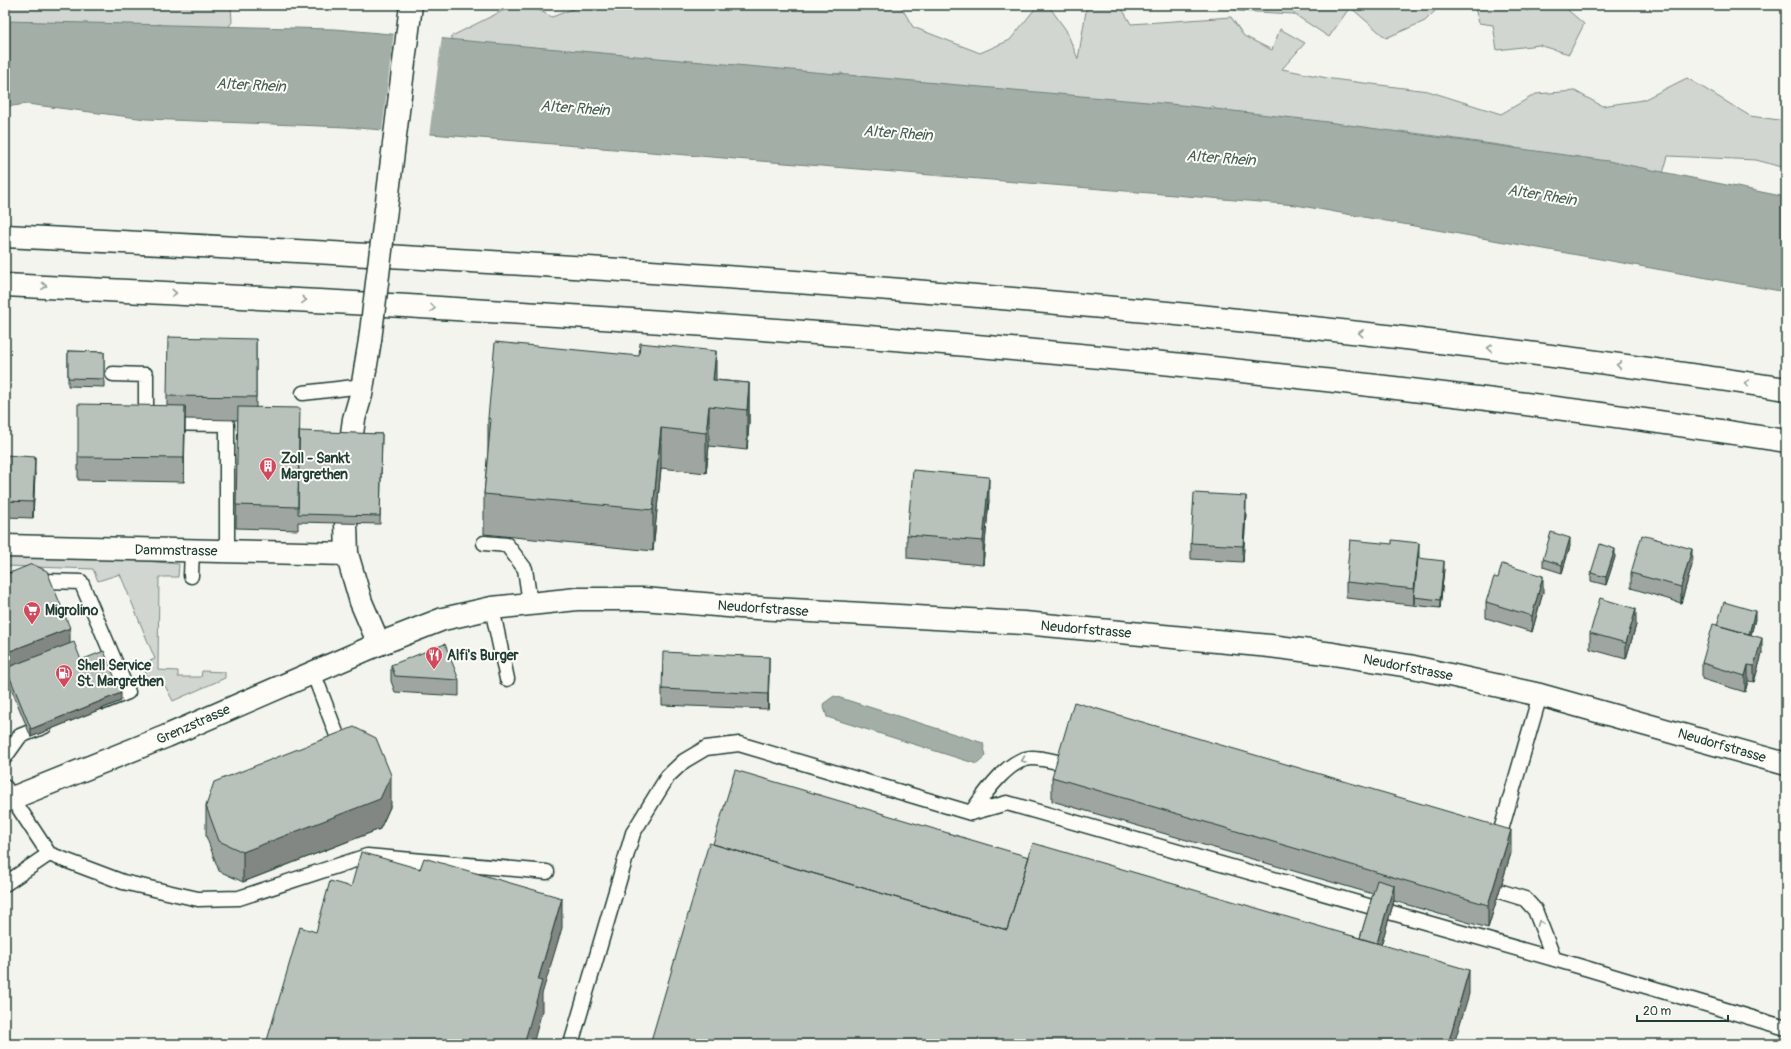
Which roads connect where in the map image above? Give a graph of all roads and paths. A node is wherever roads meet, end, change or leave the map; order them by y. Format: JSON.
{"nodes":[{"id":1,"x":411,"y":5,"type":"edge"},
{"id":2,"x":5,"y":236,"type":"edge"},
{"id":3,"x":5,"y":284,"type":"edge"},
{"id":4,"x":114,"y":374,"type":"dead end"},
{"id":5,"x":363,"y":386,"type":"junction"},
{"id":6,"x":1786,"y":389,"type":"edge"},
{"id":7,"x":303,"y":393,"type":"dead end"},
{"id":8,"x":351,"y":441,"type":"edge"},
{"id":9,"x":1786,"y":441,"type":"edge"},
{"id":10,"x":346,"y":523,"type":"edge"},
{"id":11,"x":484,"y":543,"type":"dead end"},
{"id":12,"x":5,"y":546,"type":"edge"},
{"id":13,"x":192,"y":550,"type":"junction"},
{"id":14,"x":227,"y":551,"type":"junction"},
{"id":15,"x":347,"y":554,"type":"junction"},
{"id":16,"x":191,"y":576,"type":"dead end"},
{"id":17,"x":5,"y":582,"type":"edge"},
{"id":18,"x":530,"y":603,"type":"junction"},
{"id":19,"x":492,"y":608,"type":"junction"},
{"id":20,"x":379,"y":644,"type":"junction"},
{"id":21,"x":313,"y":672,"type":"junction"},
{"id":22,"x":507,"y":679,"type":"dead end"},
{"id":23,"x":1540,"y":695,"type":"junction"},
{"id":24,"x":92,"y":706,"type":"edge"},
{"id":25,"x":56,"y":721,"type":"edge"},
{"id":26,"x":342,"y":746,"type":"edge"},
{"id":27,"x":5,"y":757,"type":"edge"},
{"id":28,"x":1062,"y":763,"type":"edge"},
{"id":29,"x":1786,"y":764,"type":"edge"},
{"id":30,"x":8,"y":795,"type":"edge"},
{"id":31,"x":971,"y":813,"type":"junction"},
{"id":32,"x":1496,"y":849,"type":"edge"},
{"id":33,"x":49,"y":854,"type":"junction"},
{"id":34,"x":547,"y":872,"type":"dead end"},
{"id":35,"x":5,"y":884,"type":"edge"},
{"id":36,"x":1500,"y":891,"type":"edge"},
{"id":37,"x":1554,"y":959,"type":"junction"},
{"id":38,"x":1786,"y":1028,"type":"edge"},
{"id":39,"x":571,"y":1044,"type":"edge"}],
"edges":[{"from":1,"to":5,"type":"main road","bridge":true},
{"from":6,"to":2,"type":"main road","one_way":true},
{"from":3,"to":9,"type":"main road","one_way":true},
{"from":4,"to":14,"type":"lane"},
{"from":5,"to":7,"type":"lane"},
{"from":5,"to":8,"type":"main road"},
{"from":10,"to":15,"type":"main road"},
{"from":11,"to":18,"type":"lane"},
{"from":12,"to":13,"type":"main road","name":"Dammstrasse"},
{"from":13,"to":14,"type":"main road","name":"Dammstrasse"},
{"from":13,"to":16,"type":"lane"},
{"from":14,"to":15,"type":"main road","name":"Dammstrasse"},
{"from":15,"to":20,"type":"main road"},
{"from":17,"to":24,"type":"lane"},
{"from":18,"to":19,"type":"main road","name":"Neudorfstrasse"},
{"from":18,"to":23,"type":"main road","name":"Neudorfstrasse"},
{"from":19,"to":20,"type":"main road","name":"Neudorfstrasse"},
{"from":19,"to":22,"type":"lane"},
{"from":20,"to":21,"type":"main road","name":"Grenzstrasse"},
{"from":21,"to":26,"type":"lane"},
{"from":21,"to":30,"type":"main road","name":"Grenzstrasse"},
{"from":23,"to":29,"type":"main road","name":"Neudorfstrasse"},
{"from":23,"to":32,"type":"lane"},
{"from":25,"to":27,"type":"lane"},
{"from":28,"to":31,"type":"lane","one_way":true},
{"from":30,"to":33,"type":"lane"},
{"from":31,"to":37,"type":"lane"},
{"from":31,"to":39,"type":"lane"},
{"from":33,"to":34,"type":"lane"},
{"from":33,"to":35,"type":"lane"},
{"from":37,"to":36,"type":"lane","one_way":true},
{"from":37,"to":38,"type":"lane"}]}
